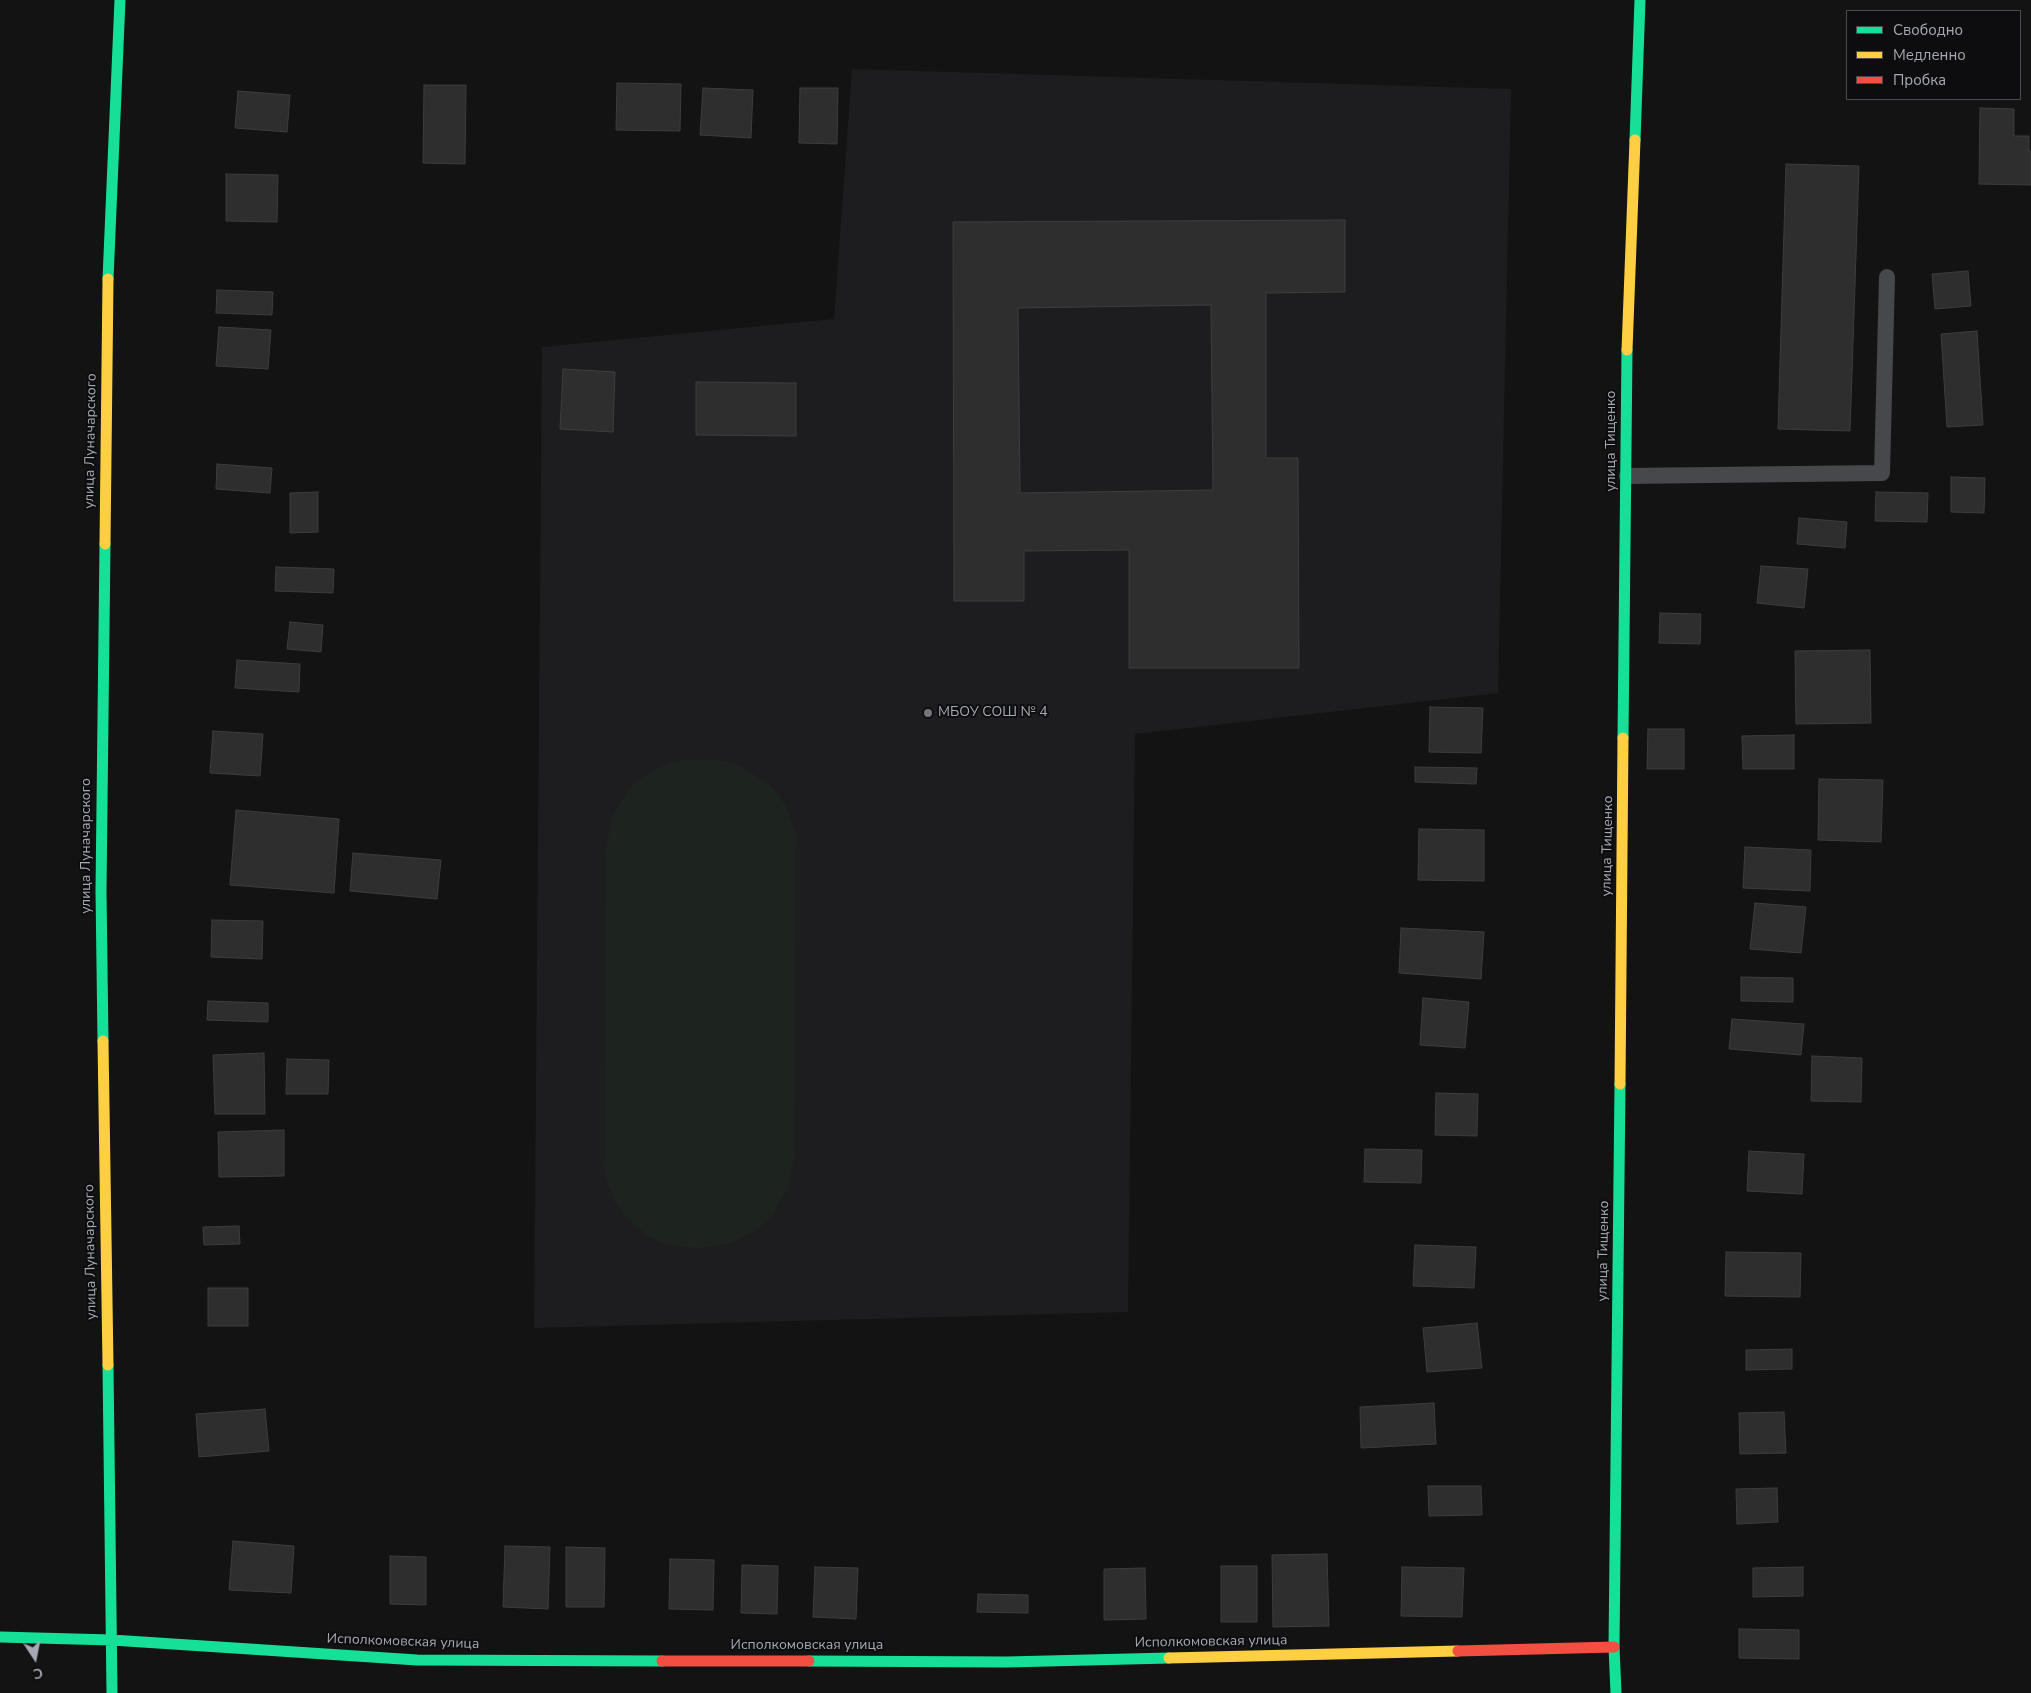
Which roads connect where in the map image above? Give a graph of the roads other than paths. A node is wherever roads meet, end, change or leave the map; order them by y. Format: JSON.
{"nodes":[{"id":1,"x":120,"y":0,"type":"edge"},
{"id":2,"x":1640,"y":0,"type":"edge"},
{"id":3,"x":1888,"y":277,"type":"dead end"},
{"id":4,"x":1626,"y":476,"type":"junction"},
{"id":5,"x":0,"y":1637,"type":"edge"},
{"id":6,"x":112,"y":1640,"type":"junction"},
{"id":7,"x":1614,"y":1647,"type":"junction"},
{"id":8,"x":112,"y":1693,"type":"edge"},
{"id":9,"x":1616,"y":1693,"type":"edge"}],
"edges":[{"from":1,"to":6,"type":"street","name":"улица Луначарского"},
{"from":2,"to":4,"type":"street","name":"улица Тищенко"},
{"from":3,"to":4,"type":"lane"},
{"from":4,"to":7,"type":"street","name":"улица Тищенко"},
{"from":5,"to":6,"type":"street","name":"Исполкомовская улица"},
{"from":6,"to":7,"type":"street","name":"Исполкомовская улица"},
{"from":6,"to":8,"type":"street","name":"улица Луначарского"},
{"from":7,"to":9,"type":"street","name":"улица Тищенко"}]}
